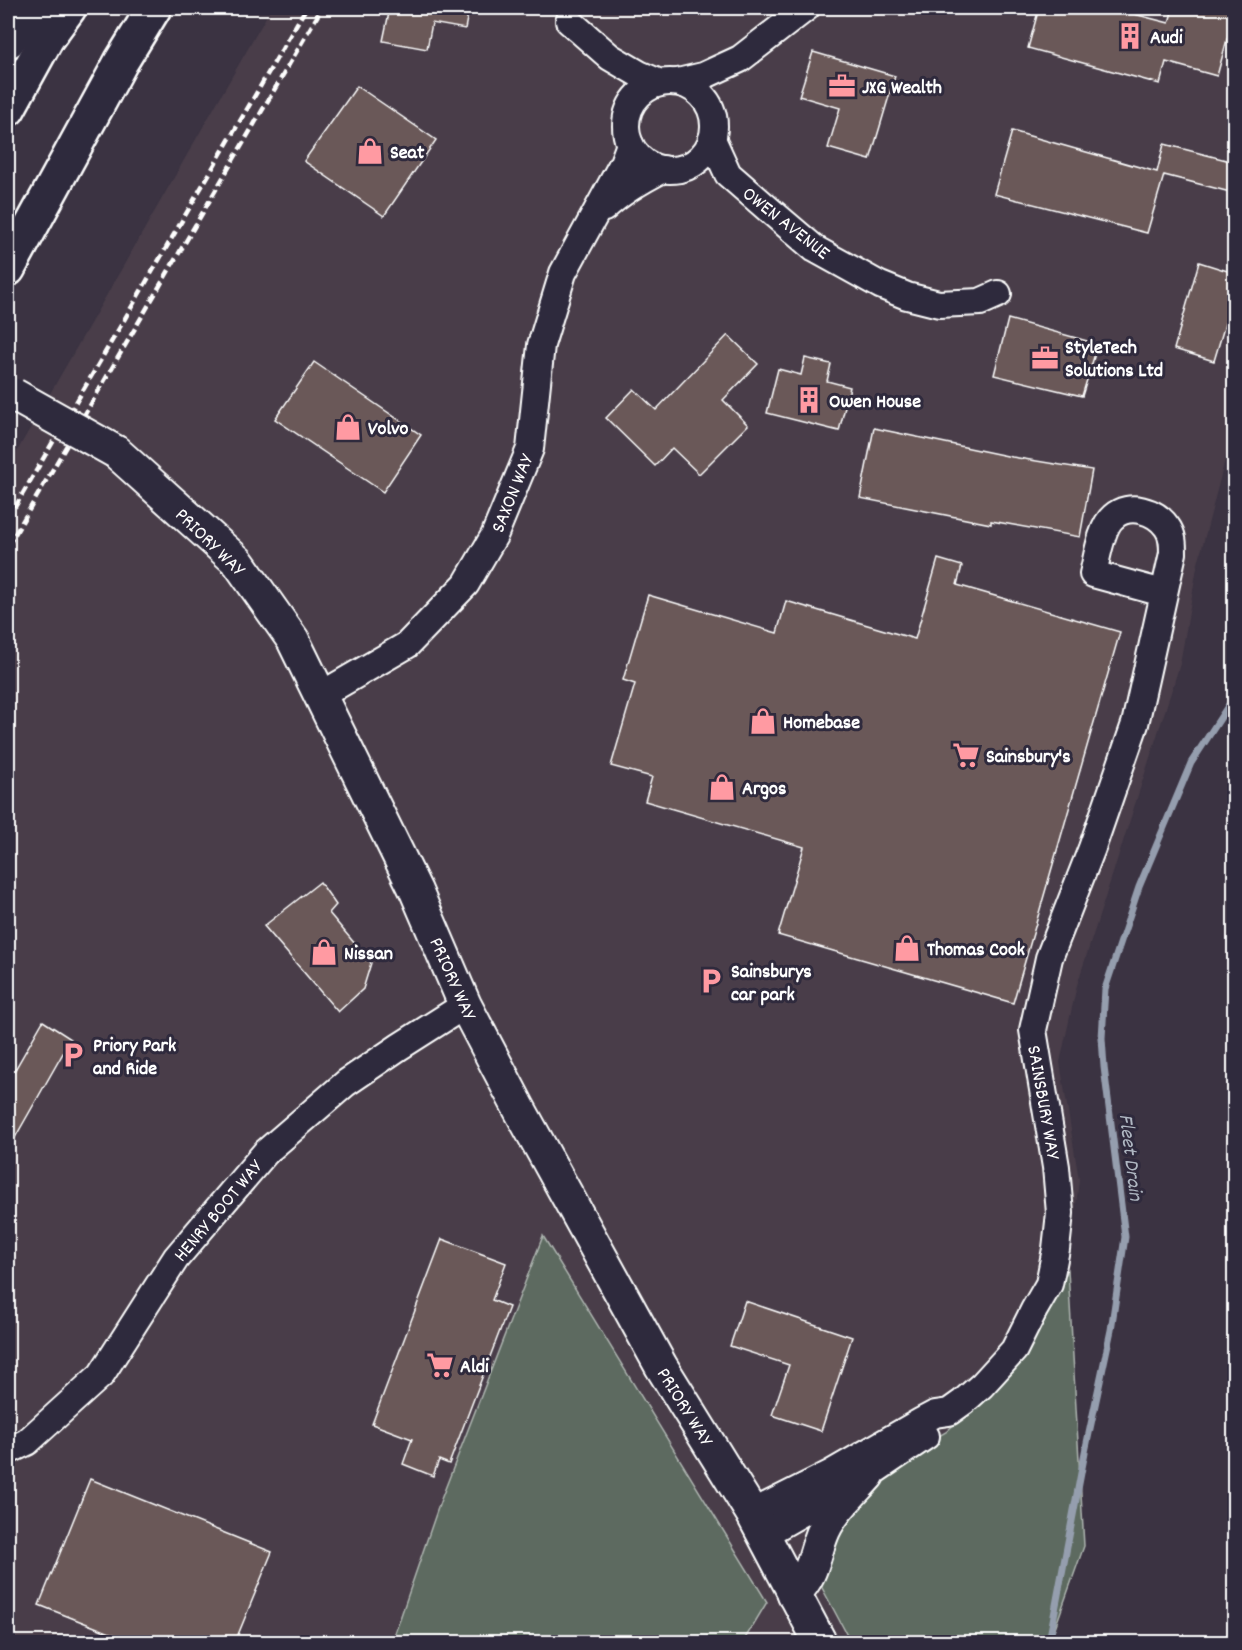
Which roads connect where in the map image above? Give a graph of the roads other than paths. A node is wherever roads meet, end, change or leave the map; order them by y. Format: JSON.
{"nodes":[{"id":1,"x":30,"y":8,"type":"edge"},
{"id":2,"x":69,"y":8,"type":"edge"},
{"id":3,"x":154,"y":8,"type":"edge"},
{"id":4,"x":806,"y":8,"type":"edge"},
{"id":5,"x":570,"y":21,"type":"dead end"},
{"id":6,"x":8,"y":41,"type":"edge"},
{"id":7,"x":610,"y":57,"type":"junction"},
{"id":8,"x":740,"y":59,"type":"junction"},
{"id":9,"x":669,"y":82,"type":"junction"},
{"id":10,"x":632,"y":103,"type":"junction"},
{"id":11,"x":8,"y":109,"type":"edge"},
{"id":12,"x":713,"y":131,"type":"junction"},
{"id":13,"x":630,"y":144,"type":"junction"},
{"id":14,"x":692,"y":164,"type":"junction"},
{"id":15,"x":663,"y":170,"type":"junction"},
{"id":16,"x":728,"y":174,"type":"junction"},
{"id":17,"x":590,"y":221,"type":"junction"},
{"id":18,"x":8,"y":269,"type":"edge"},
{"id":19,"x":998,"y":294,"type":"dead end"},
{"id":20,"x":11,"y":394,"type":"edge"},
{"id":21,"x":1163,"y":593,"type":"dead end"},
{"id":22,"x":321,"y":695,"type":"junction"},
{"id":23,"x":465,"y":1005,"type":"junction"},
{"id":24,"x":949,"y":1412,"type":"junction"},
{"id":25,"x":8,"y":1451,"type":"edge"},
{"id":26,"x":868,"y":1475,"type":"junction"},
{"id":27,"x":757,"y":1524,"type":"junction"},
{"id":28,"x":794,"y":1594,"type":"junction"},
{"id":29,"x":820,"y":1642,"type":"edge"}],
"edges":[{"from":1,"to":6,"type":"highway"},
{"from":2,"to":11,"type":"highway"},
{"from":3,"to":18,"type":"highway"},
{"from":4,"to":8,"type":"street"},
{"from":5,"to":7,"type":"street"},
{"from":7,"to":9,"type":"street"},
{"from":7,"to":10,"type":"street"},
{"from":8,"to":9,"type":"street"},
{"from":8,"to":12,"type":"street"},
{"from":9,"to":10,"type":"street"},
{"from":9,"to":12,"type":"street"},
{"from":10,"to":13,"type":"street"},
{"from":12,"to":14,"type":"street"},
{"from":12,"to":16,"type":"street","name":"OWEN AVENUE"},
{"from":13,"to":15,"type":"street"},
{"from":13,"to":17,"type":"street","name":"SAXON WAY"},
{"from":14,"to":15,"type":"street"},
{"from":14,"to":16,"type":"street","name":"OWEN AVENUE"},
{"from":15,"to":17,"type":"street","name":"SAXON WAY"},
{"from":16,"to":19,"type":"street","name":"OWEN AVENUE"},
{"from":17,"to":22,"type":"street","name":"SAXON WAY"},
{"from":20,"to":22,"type":"street","name":"PRIORY WAY","bridge":true},
{"from":21,"to":24,"type":"street","name":"SAINSBURY WAY"},
{"from":22,"to":23,"type":"street","name":"PRIORY WAY"},
{"from":23,"to":25,"type":"street","name":"HENRY BOOT WAY"},
{"from":23,"to":27,"type":"street","name":"PRIORY WAY"},
{"from":24,"to":26,"type":"street","name":"SAINSBURY WAY"},
{"from":24,"to":27,"type":"street","name":"SAINSBURY WAY"},
{"from":26,"to":27,"type":"street","name":"SAINSBURY WAY"},
{"from":26,"to":28,"type":"street"},
{"from":27,"to":28,"type":"street","name":"PRIORY WAY"},
{"from":28,"to":29,"type":"street","name":"PRIORY WAY"}]}
